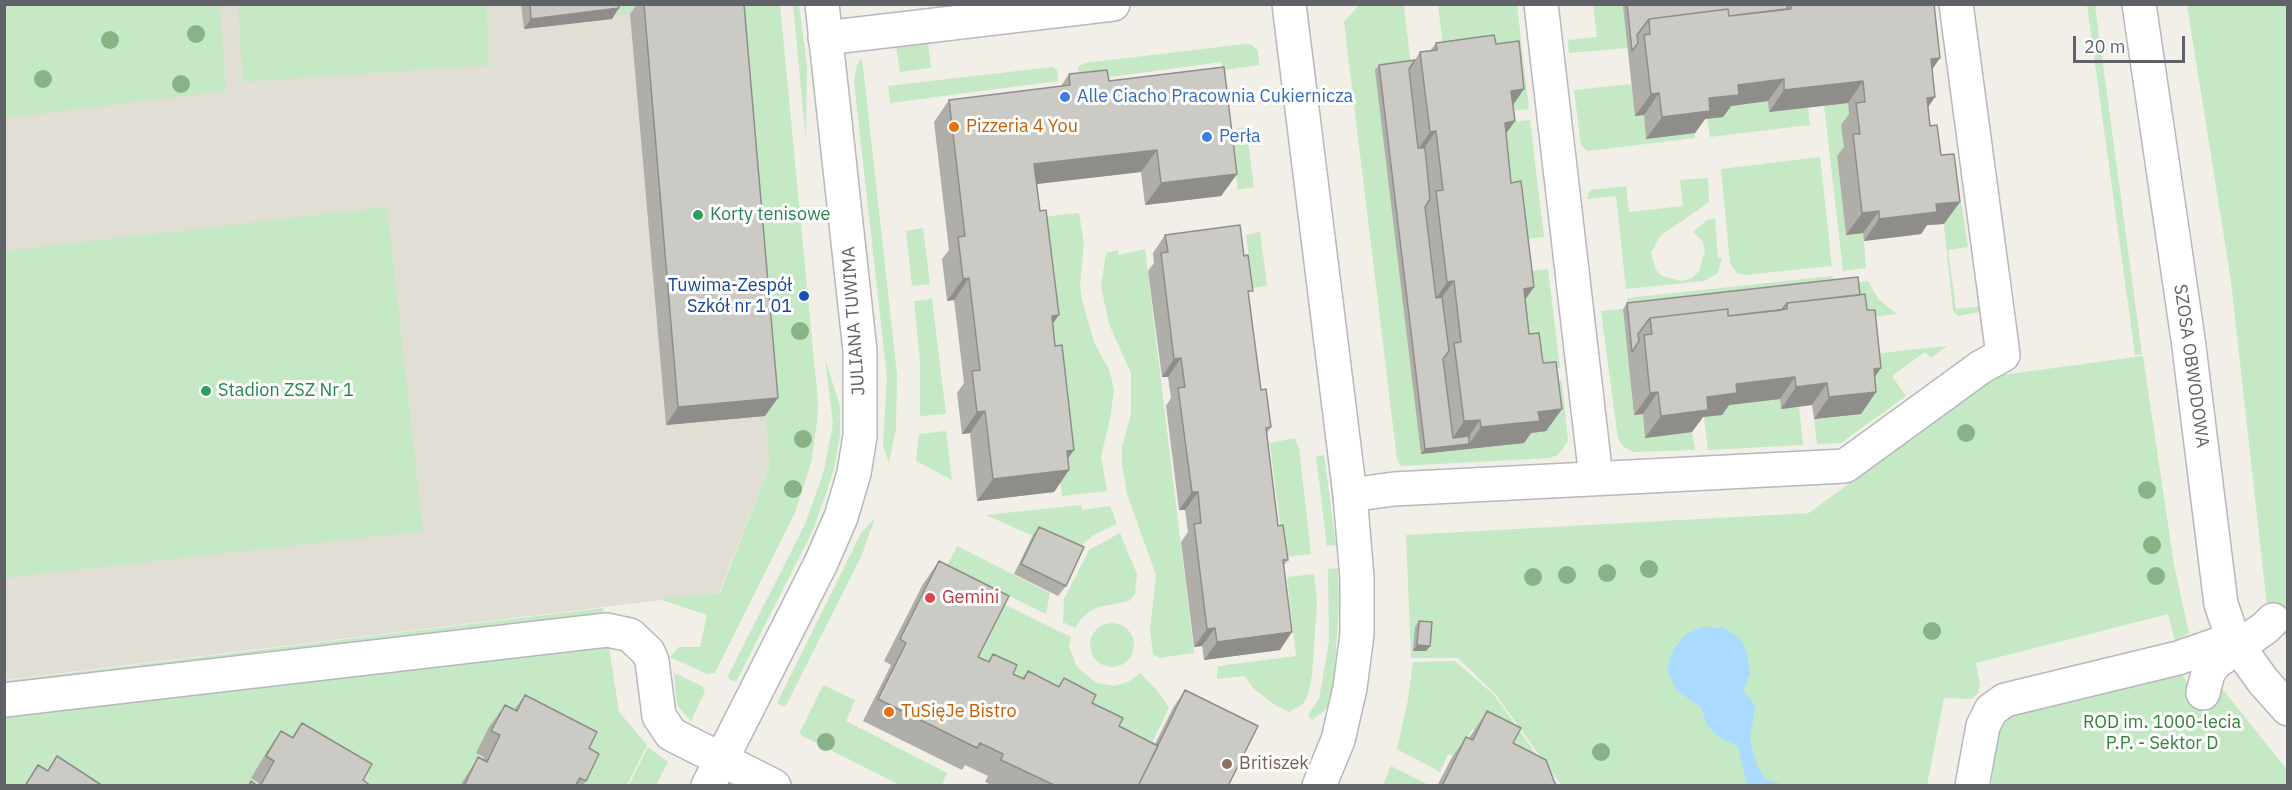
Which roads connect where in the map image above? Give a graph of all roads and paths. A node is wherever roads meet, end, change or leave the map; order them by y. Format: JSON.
{"nodes":[{"id":1,"x":822,"y":4,"type":"edge"},
{"id":2,"x":1113,"y":4,"type":"edge"},
{"id":3,"x":1289,"y":4,"type":"edge"},
{"id":4,"x":1541,"y":4,"type":"edge"},
{"id":5,"x":1956,"y":4,"type":"edge"},
{"id":6,"x":2139,"y":4,"type":"edge"},
{"id":7,"x":825,"y":38,"type":"junction"},
{"id":8,"x":1596,"y":478,"type":"junction"},
{"id":9,"x":1350,"y":495,"type":"junction"},
{"id":10,"x":2273,"y":620,"type":"dead end"},
{"id":11,"x":2236,"y":642,"type":"junction"},
{"id":12,"x":2203,"y":693,"type":"dead end"},
{"id":13,"x":4,"y":700,"type":"edge"},
{"id":14,"x":2288,"y":709,"type":"edge"},
{"id":15,"x":714,"y":773,"type":"edge"},
{"id":16,"x":774,"y":786,"type":"edge"},
{"id":17,"x":1319,"y":786,"type":"edge"},
{"id":18,"x":1972,"y":786,"type":"edge"}],
"edges":[{"from":1,"to":7,"type":"street","name":"JULIANA TUWIMA"},
{"from":2,"to":7,"type":"street"},
{"from":3,"to":9,"type":"street"},
{"from":4,"to":8,"type":"street"},
{"from":5,"to":8,"type":"street"},
{"from":6,"to":11,"type":"street","name":"SZOSA OBWODOWA"},
{"from":7,"to":15,"type":"street","name":"JULIANA TUWIMA"},
{"from":8,"to":9,"type":"street"},
{"from":9,"to":17,"type":"street"},
{"from":10,"to":11,"type":"street"},
{"from":11,"to":12,"type":"street"},
{"from":11,"to":14,"type":"street","name":"SZOSA OBWODOWA"},
{"from":11,"to":18,"type":"street"},
{"from":13,"to":15,"type":"street"},
{"from":15,"to":16,"type":"street"}]}
